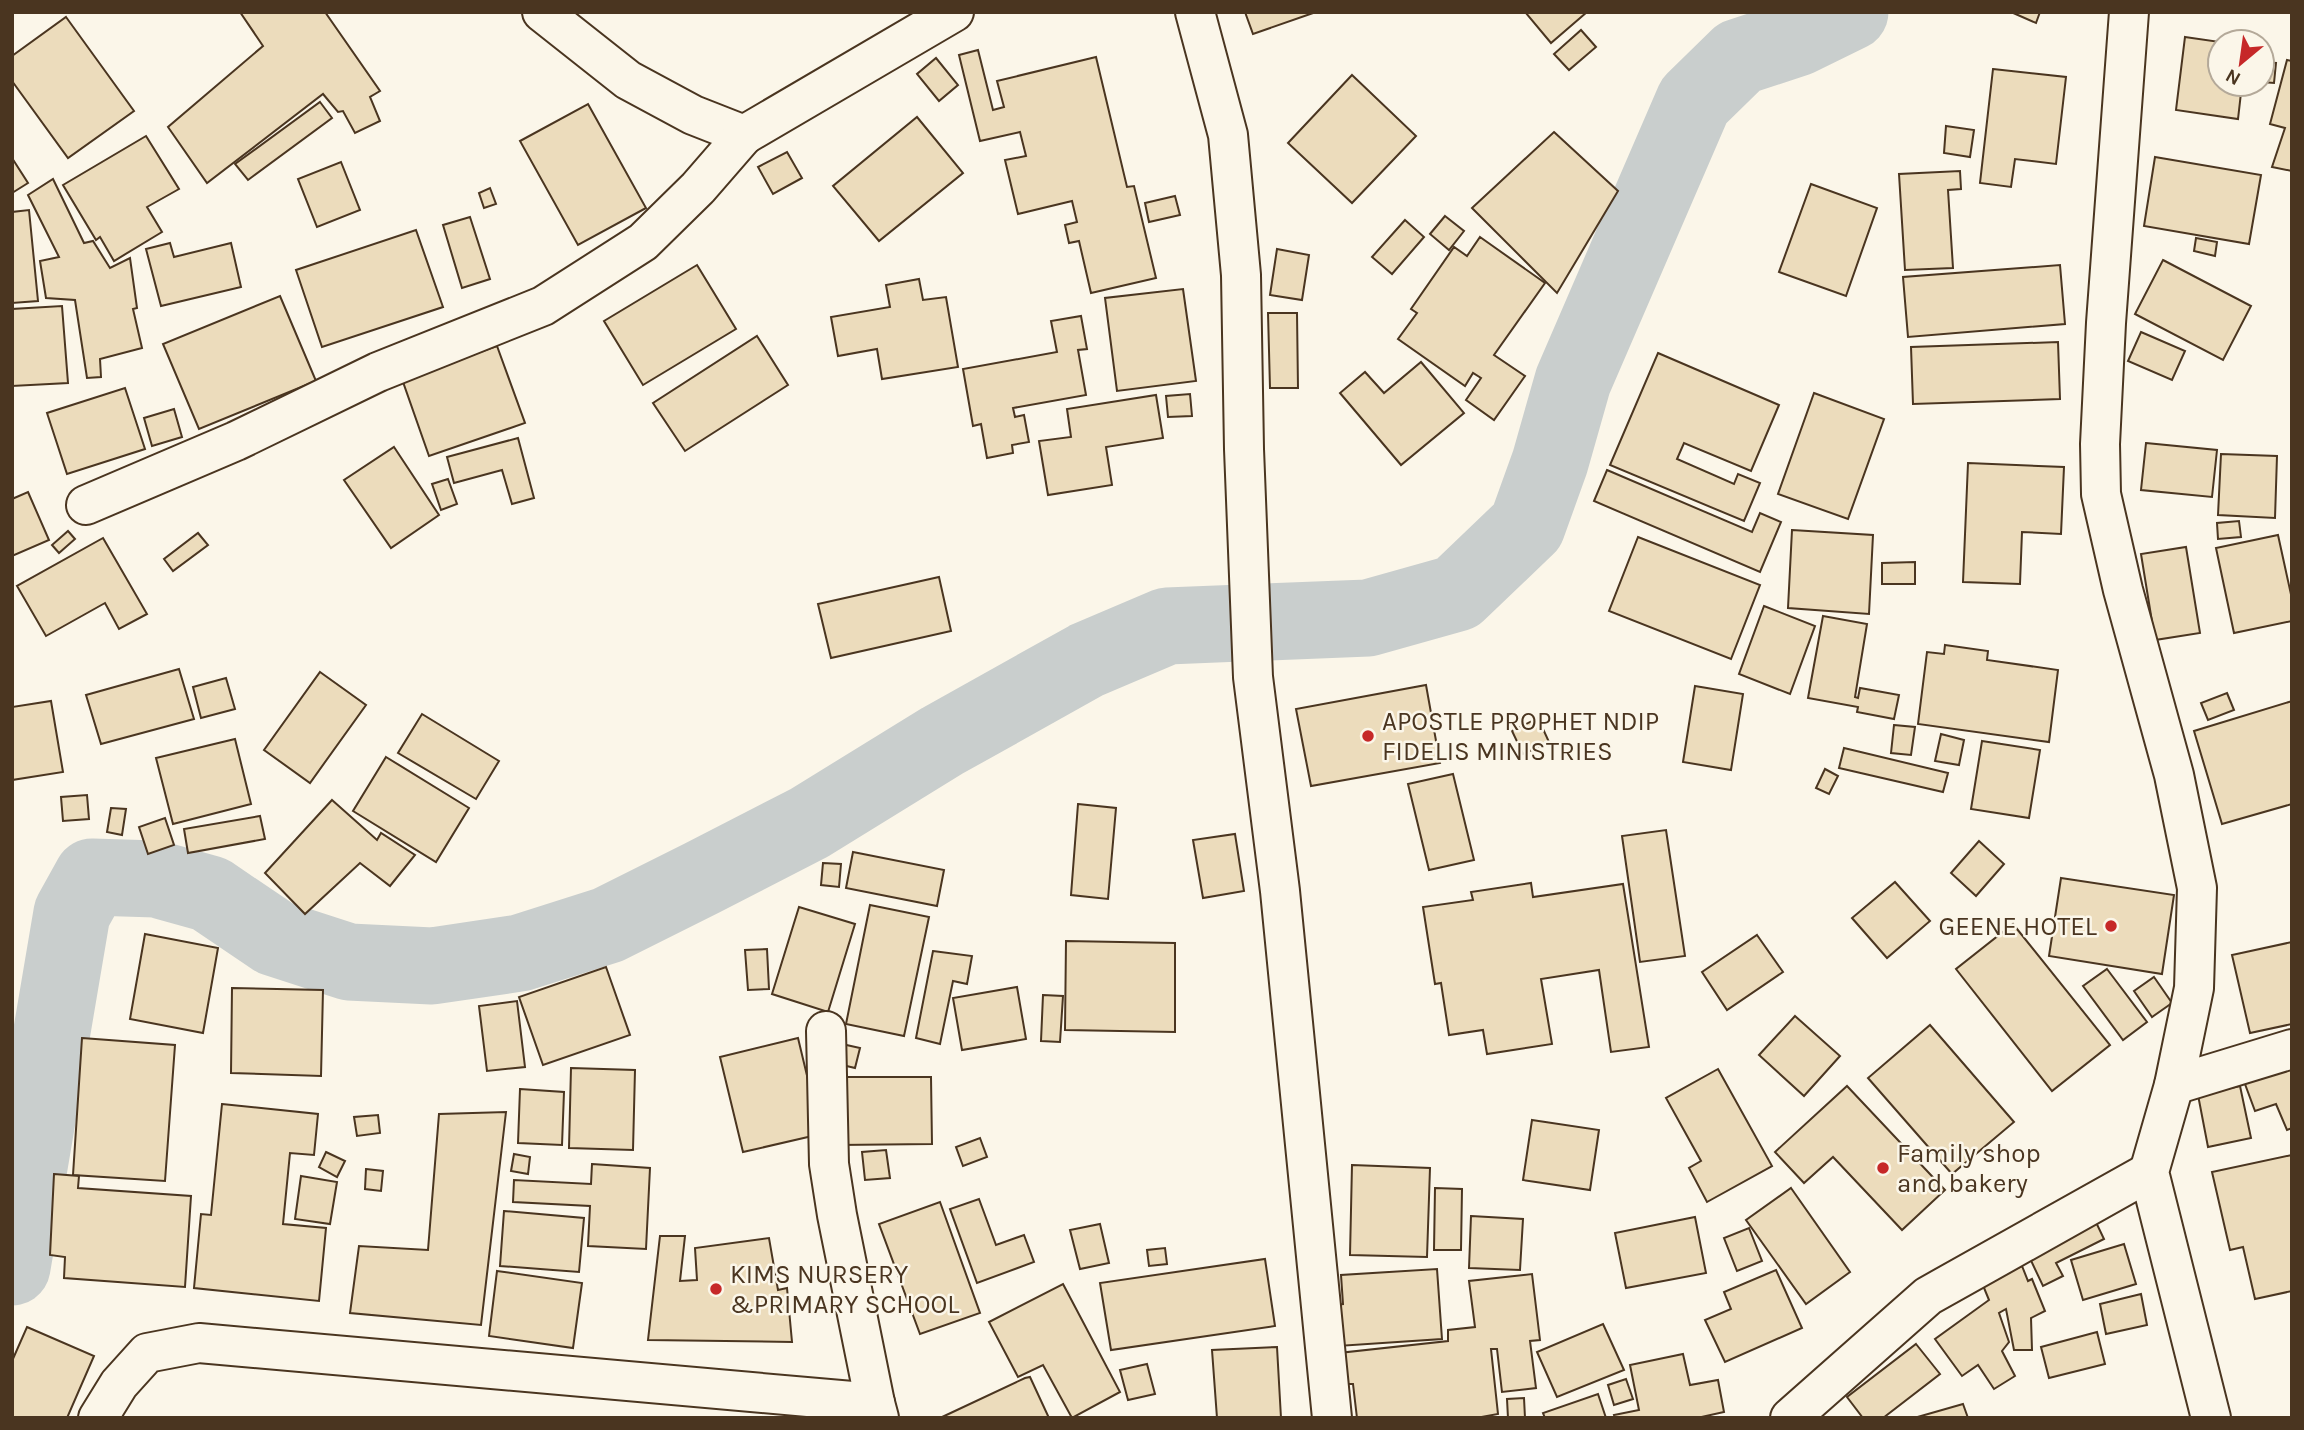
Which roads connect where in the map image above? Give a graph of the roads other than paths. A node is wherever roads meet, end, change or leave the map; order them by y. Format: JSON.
{"nodes":[{"id":1,"x":542,"y":12,"type":"edge"},
{"id":2,"x":954,"y":12,"type":"edge"},
{"id":3,"x":1195,"y":12,"type":"edge"},
{"id":4,"x":2129,"y":12,"type":"edge"},
{"id":5,"x":744,"y":135,"type":"junction"},
{"id":6,"x":86,"y":505,"type":"dead end"},
{"id":7,"x":825,"y":1031,"type":"dead end"},
{"id":8,"x":2292,"y":1049,"type":"edge"},
{"id":9,"x":2174,"y":1085,"type":"junction"},
{"id":10,"x":2149,"y":1172,"type":"junction"},
{"id":11,"x":877,"y":1410,"type":"edge"},
{"id":12,"x":98,"y":1418,"type":"edge"},
{"id":13,"x":1332,"y":1418,"type":"edge"},
{"id":14,"x":1790,"y":1418,"type":"edge"},
{"id":15,"x":2211,"y":1418,"type":"edge"}],
"edges":[{"from":1,"to":5,"type":"street"},
{"from":2,"to":5,"type":"street"},
{"from":3,"to":13,"type":"street"},
{"from":4,"to":9,"type":"street"},
{"from":5,"to":6,"type":"street"},
{"from":7,"to":11,"type":"street"},
{"from":8,"to":9,"type":"street"},
{"from":9,"to":10,"type":"street"},
{"from":10,"to":14,"type":"street"},
{"from":10,"to":15,"type":"street"},
{"from":11,"to":12,"type":"street"}]}
